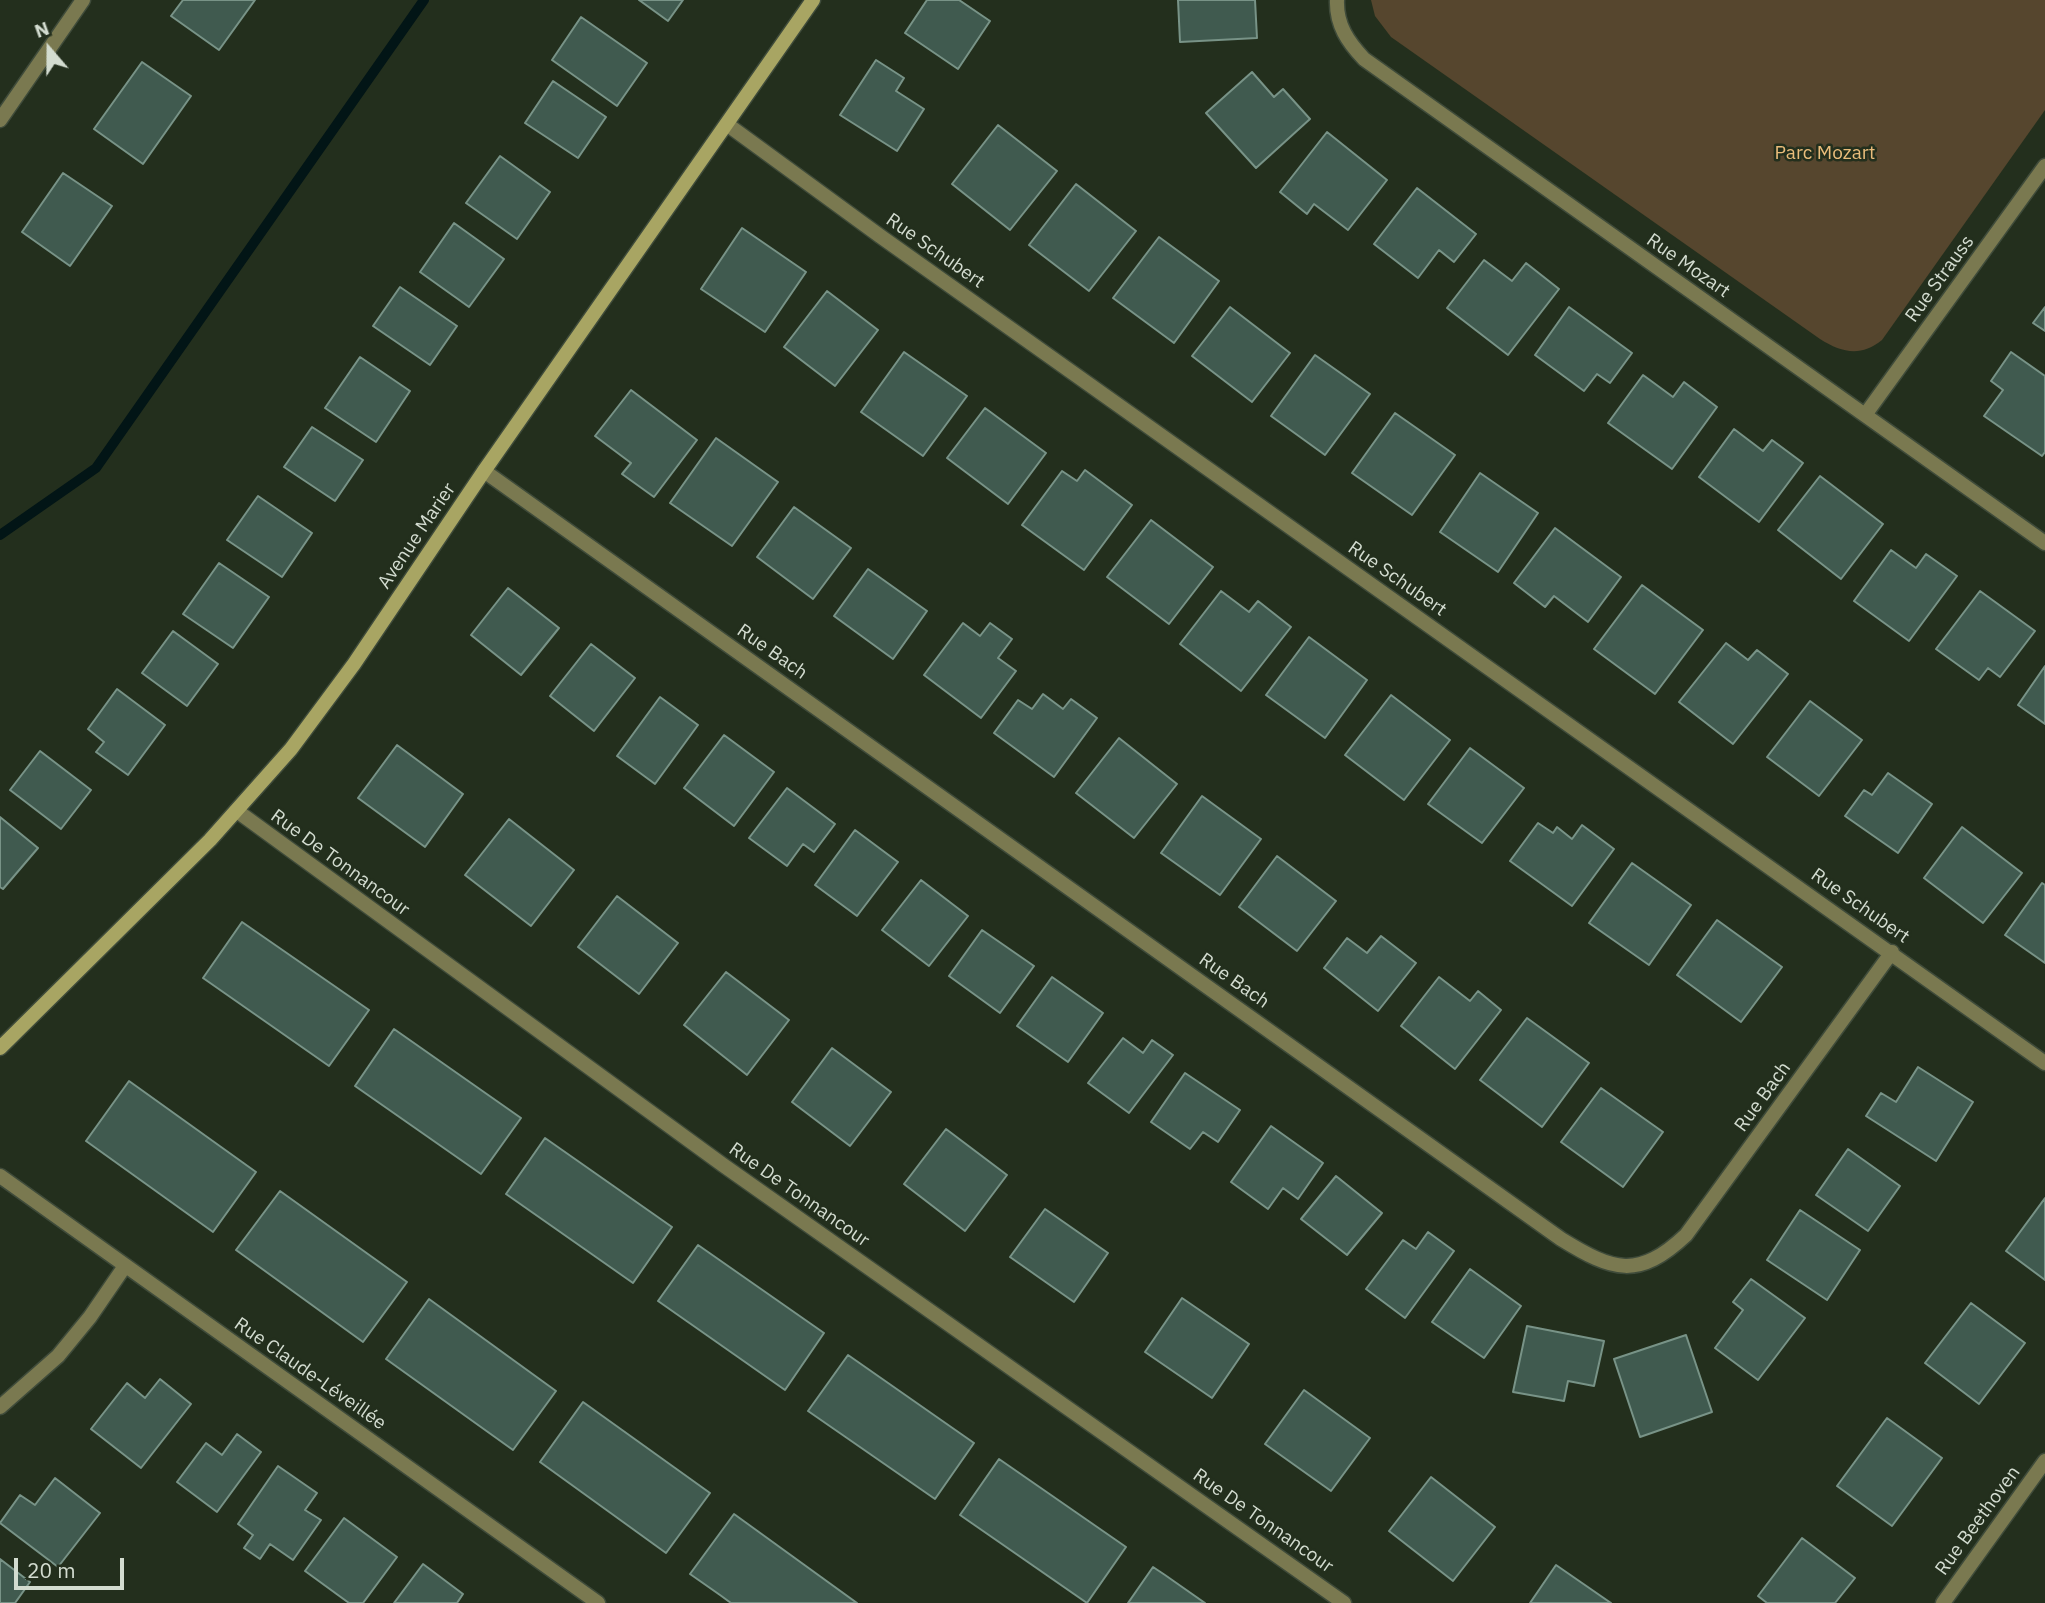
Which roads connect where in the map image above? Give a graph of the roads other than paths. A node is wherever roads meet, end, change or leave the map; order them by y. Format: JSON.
{"nodes":[{"id":1,"x":83,"y":0,"type":"edge"},
{"id":2,"x":813,"y":0,"type":"edge"},
{"id":3,"x":1337,"y":0,"type":"edge"},
{"id":4,"x":0,"y":120,"type":"edge"},
{"id":5,"x":728,"y":125,"type":"junction"},
{"id":6,"x":2045,"y":166,"type":"edge"},
{"id":7,"x":1865,"y":415,"type":"junction"},
{"id":8,"x":484,"y":471,"type":"junction"},
{"id":9,"x":2045,"y":543,"type":"edge"},
{"id":10,"x":237,"y":811,"type":"junction"},
{"id":11,"x":1892,"y":952,"type":"junction"},
{"id":12,"x":0,"y":1048,"type":"edge"},
{"id":13,"x":2045,"y":1063,"type":"edge"},
{"id":14,"x":0,"y":1176,"type":"edge"},
{"id":15,"x":125,"y":1266,"type":"junction"},
{"id":16,"x":0,"y":1407,"type":"edge"},
{"id":17,"x":2045,"y":1461,"type":"edge"},
{"id":18,"x":598,"y":1603,"type":"edge"},
{"id":19,"x":1344,"y":1603,"type":"edge"},
{"id":20,"x":1943,"y":1603,"type":"edge"}],
"edges":[{"from":1,"to":4,"type":"street"},
{"from":2,"to":5,"type":"street","name":"Avenue Marier"},
{"from":3,"to":7,"type":"street","name":"Rue Mozart"},
{"from":5,"to":8,"type":"street","name":"Avenue Marier"},
{"from":5,"to":11,"type":"street","name":"Rue Schubert"},
{"from":6,"to":7,"type":"street","name":"Rue Strauss"},
{"from":7,"to":9,"type":"street","name":"Rue Mozart"},
{"from":8,"to":10,"type":"street","name":"Avenue Marier"},
{"from":8,"to":11,"type":"street","name":"Rue Bach"},
{"from":10,"to":12,"type":"street","name":"Avenue Marier"},
{"from":10,"to":19,"type":"street","name":"Rue De Tonnancour"},
{"from":11,"to":13,"type":"street","name":"Rue Schubert"},
{"from":14,"to":15,"type":"street","name":"Rue Claude-Léveillée"},
{"from":15,"to":16,"type":"street"},
{"from":15,"to":18,"type":"street","name":"Rue Claude-Léveillée"},
{"from":17,"to":20,"type":"street","name":"Rue Beethoven"}]}
